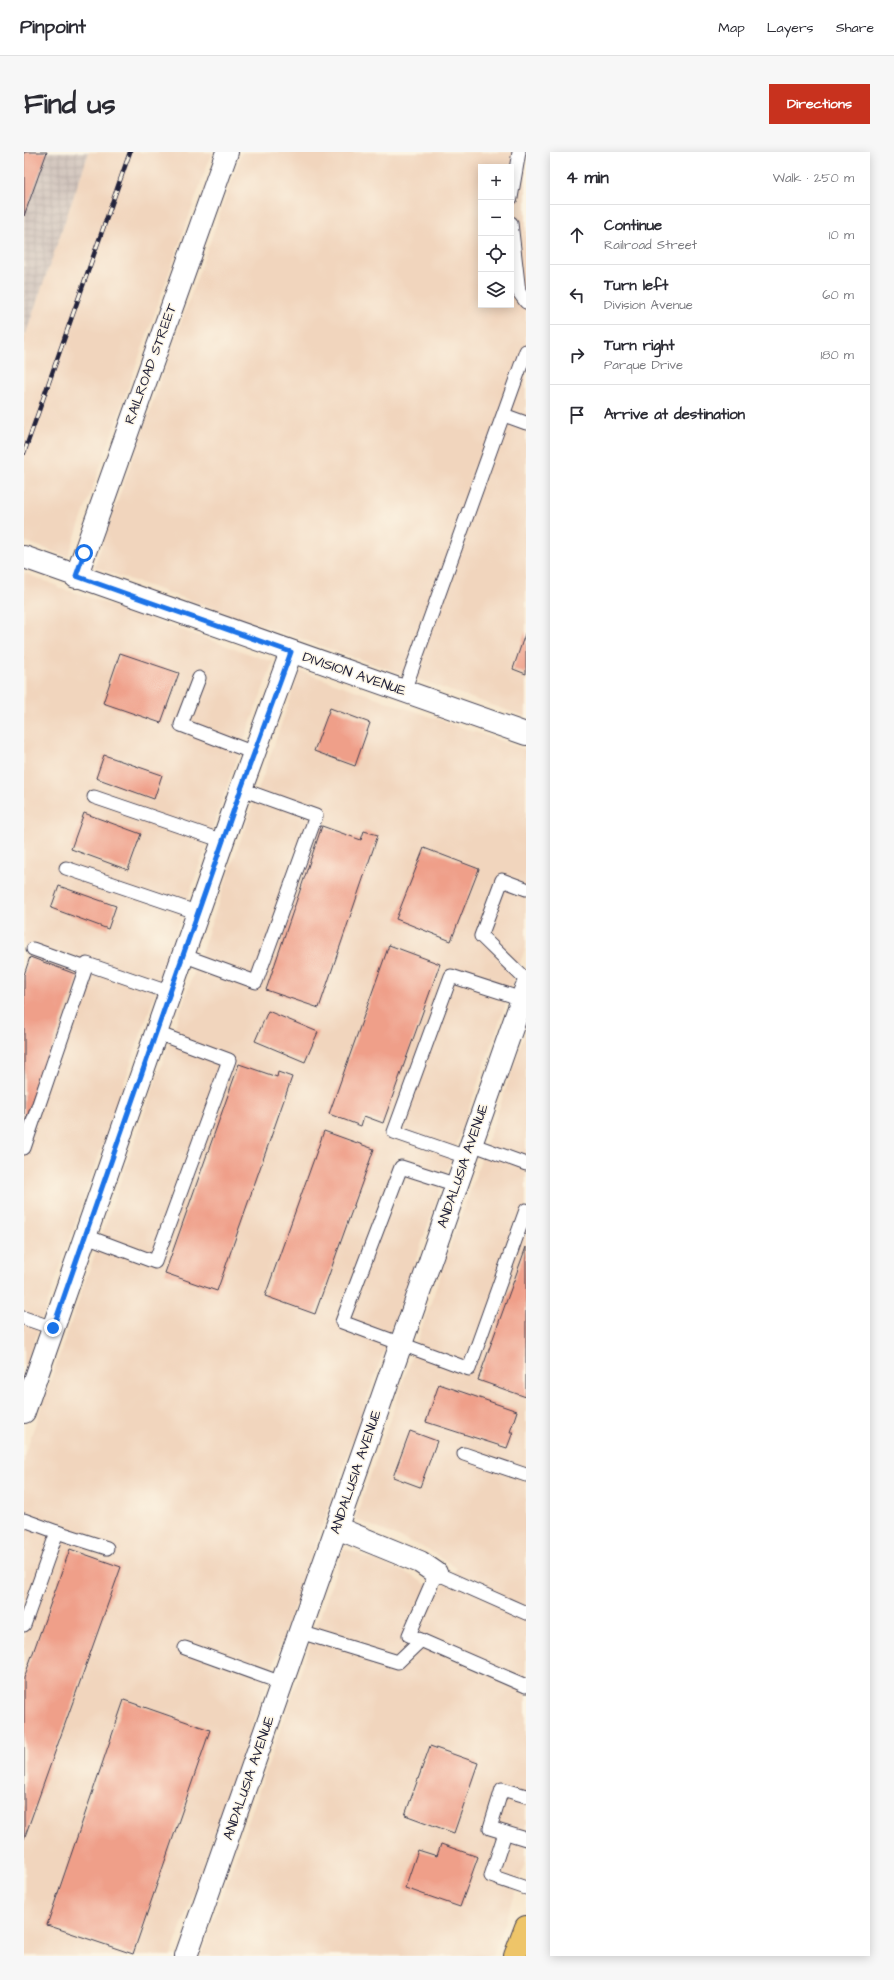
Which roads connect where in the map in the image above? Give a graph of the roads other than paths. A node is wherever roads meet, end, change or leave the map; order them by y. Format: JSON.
{"nodes":[{"id":1,"x":227,"y":152,"type":"edge"},
{"id":2,"x":519,"y":152,"type":"edge"},
{"id":3,"x":514,"y":181,"type":"edge"},
{"id":4,"x":513,"y":236,"type":"edge"},
{"id":5,"x":526,"y":302,"type":"edge"},
{"id":6,"x":526,"y":351,"type":"edge"},
{"id":7,"x":504,"y":415,"type":"junction"},
{"id":8,"x":526,"y":423,"type":"edge"},
{"id":9,"x":24,"y":557,"type":"edge"},
{"id":10,"x":76,"y":576,"type":"junction"},
{"id":11,"x":291,"y":652,"type":"junction"},
{"id":12,"x":199,"y":678,"type":"dead end"},
{"id":13,"x":404,"y":691,"type":"junction"},
{"id":14,"x":526,"y":734,"type":"edge"},
{"id":15,"x":254,"y":754,"type":"junction"},
{"id":16,"x":241,"y":789,"type":"junction"},
{"id":17,"x":94,"y":797,"type":"dead end"},
{"id":18,"x":223,"y":841,"type":"junction"},
{"id":19,"x":66,"y":868,"type":"dead end"},
{"id":20,"x":526,"y":889,"type":"edge"},
{"id":21,"x":199,"y":913,"type":"junction"},
{"id":22,"x":33,"y":949,"type":"dead end"},
{"id":23,"x":184,"y":956,"type":"junction"},
{"id":24,"x":86,"y":968,"type":"junction"},
{"id":25,"x":525,"y":989,"type":"edge"},
{"id":26,"x":171,"y":993,"type":"junction"},
{"id":27,"x":157,"y":1033,"type":"junction"},
{"id":28,"x":24,"y":1148,"type":"edge"},
{"id":29,"x":469,"y":1151,"type":"junction"},
{"id":30,"x":526,"y":1164,"type":"edge"},
{"id":31,"x":457,"y":1185,"type":"junction"},
{"id":32,"x":526,"y":1210,"type":"edge"},
{"id":33,"x":86,"y":1236,"type":"junction"},
{"id":34,"x":24,"y":1318,"type":"edge"},
{"id":35,"x":53,"y":1328,"type":"junction"},
{"id":36,"x":401,"y":1345,"type":"junction"},
{"id":37,"x":24,"y":1412,"type":"edge"},
{"id":38,"x":464,"y":1454,"type":"dead end"},
{"id":39,"x":526,"y":1475,"type":"edge"},
{"id":40,"x":24,"y":1520,"type":"edge"},
{"id":41,"x":336,"y":1528,"type":"junction"},
{"id":42,"x":57,"y":1532,"type":"junction"},
{"id":43,"x":107,"y":1548,"type":"dead end"},
{"id":44,"x":436,"y":1573,"type":"junction"},
{"id":45,"x":526,"y":1613,"type":"edge"},
{"id":46,"x":24,"y":1625,"type":"edge"},
{"id":47,"x":300,"y":1632,"type":"junction"},
{"id":48,"x":422,"y":1640,"type":"junction"},
{"id":49,"x":185,"y":1648,"type":"dead end"},
{"id":50,"x":282,"y":1683,"type":"junction"},
{"id":51,"x":526,"y":1686,"type":"edge"},
{"id":52,"x":526,"y":1796,"type":"edge"},
{"id":53,"x":505,"y":1833,"type":"junction"},
{"id":54,"x":526,"y":1839,"type":"edge"},
{"id":55,"x":526,"y":1888,"type":"edge"},
{"id":56,"x":526,"y":1927,"type":"edge"},
{"id":57,"x":186,"y":1956,"type":"edge"},
{"id":58,"x":516,"y":1956,"type":"edge"}],
"edges":[{"from":1,"to":10,"type":"street","name":"RAILROAD STREET"},
{"from":2,"to":3,"type":"lane"},
{"from":4,"to":5,"type":"lane"},
{"from":6,"to":7,"type":"lane"},
{"from":7,"to":8,"type":"lane"},
{"from":7,"to":13,"type":"lane"},
{"from":9,"to":10,"type":"street","name":"DIVISION AVENUE"},
{"from":10,"to":11,"type":"street","name":"DIVISION AVENUE"},
{"from":11,"to":13,"type":"street","name":"DIVISION AVENUE"},
{"from":11,"to":15,"type":"street"},
{"from":12,"to":15,"type":"lane"},
{"from":13,"to":14,"type":"street","name":"DIVISION AVENUE"},
{"from":15,"to":16,"type":"street"},
{"from":16,"to":18,"type":"street"},
{"from":16,"to":23,"type":"lane"},
{"from":17,"to":18,"type":"lane"},
{"from":18,"to":21,"type":"street"},
{"from":19,"to":21,"type":"lane"},
{"from":20,"to":25,"type":"lane"},
{"from":21,"to":23,"type":"street"},
{"from":22,"to":24,"type":"lane"},
{"from":23,"to":26,"type":"street"},
{"from":24,"to":26,"type":"lane"},
{"from":24,"to":28,"type":"lane"},
{"from":25,"to":29,"type":"street","name":"ANDALUSIA AVENUE"},
{"from":25,"to":29,"type":"lane"},
{"from":26,"to":27,"type":"street"},
{"from":27,"to":33,"type":"street"},
{"from":27,"to":33,"type":"lane"},
{"from":29,"to":30,"type":"lane"},
{"from":29,"to":31,"type":"street","name":"ANDALUSIA AVENUE"},
{"from":31,"to":36,"type":"street","name":"ANDALUSIA AVENUE"},
{"from":31,"to":36,"type":"lane"},
{"from":32,"to":36,"type":"lane"},
{"from":33,"to":35,"type":"street"},
{"from":34,"to":35,"type":"lane"},
{"from":35,"to":37,"type":"street"},
{"from":36,"to":41,"type":"street","name":"ANDALUSIA AVENUE"},
{"from":38,"to":39,"type":"lane"},
{"from":40,"to":42,"type":"lane"},
{"from":41,"to":44,"type":"street"},
{"from":41,"to":47,"type":"street","name":"ANDALUSIA AVENUE"},
{"from":42,"to":43,"type":"lane"},
{"from":42,"to":46,"type":"lane"},
{"from":44,"to":45,"type":"lane"},
{"from":44,"to":48,"type":"lane"},
{"from":47,"to":48,"type":"lane"},
{"from":47,"to":50,"type":"street","name":"ANDALUSIA AVENUE"},
{"from":48,"to":51,"type":"lane"},
{"from":49,"to":50,"type":"lane"},
{"from":50,"to":57,"type":"street","name":"ANDALUSIA AVENUE"},
{"from":52,"to":53,"type":"lane"},
{"from":53,"to":54,"type":"lane"},
{"from":53,"to":55,"type":"lane"},
{"from":56,"to":58,"type":"main road"}]}
